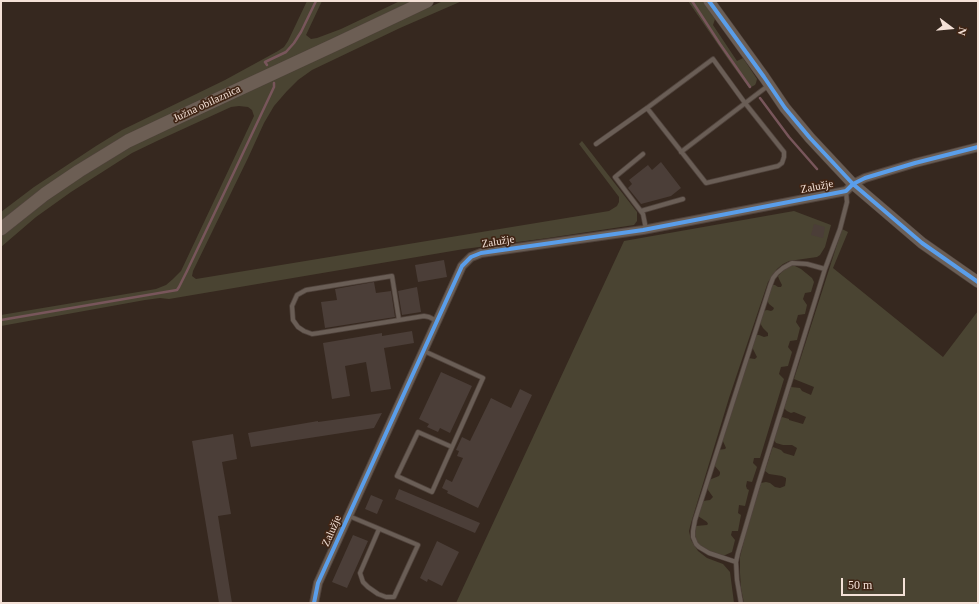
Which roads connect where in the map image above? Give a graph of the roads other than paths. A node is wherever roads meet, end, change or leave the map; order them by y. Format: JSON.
{"nodes":[{"id":1,"x":427,"y":1,"type":"edge"},
{"id":2,"x":709,"y":1,"type":"edge"},
{"id":3,"x":769,"y":84,"type":"junction"},
{"id":4,"x":745,"y":104,"type":"junction"},
{"id":5,"x":647,"y":108,"type":"junction"},
{"id":6,"x":596,"y":144,"type":"dead end"},
{"id":7,"x":978,"y":147,"type":"edge"},
{"id":8,"x":681,"y":152,"type":"junction"},
{"id":9,"x":643,"y":154,"type":"dead end"},
{"id":10,"x":850,"y":188,"type":"junction"},
{"id":11,"x":684,"y":199,"type":"dead end"},
{"id":12,"x":641,"y":211,"type":"junction"},
{"id":13,"x":1,"y":229,"type":"edge"},
{"id":14,"x":646,"y":229,"type":"junction"},
{"id":15,"x":825,"y":269,"type":"junction"},
{"id":16,"x":978,"y":282,"type":"edge"},
{"id":17,"x":399,"y":320,"type":"junction"},
{"id":18,"x":438,"y":321,"type":"junction"},
{"id":19,"x":424,"y":351,"type":"junction"},
{"id":20,"x":452,"y":447,"type":"junction"},
{"id":21,"x":349,"y":516,"type":"junction"},
{"id":22,"x":380,"y":529,"type":"junction"},
{"id":23,"x":736,"y":562,"type":"junction"},
{"id":24,"x":314,"y":603,"type":"edge"},
{"id":25,"x":741,"y":603,"type":"edge"}],
"edges":[{"from":1,"to":13,"type":"main road","name":"Južna obilaznica"},
{"from":2,"to":3,"type":"main road"},
{"from":3,"to":4,"type":"lane"},
{"from":3,"to":10,"type":"main road"},
{"from":4,"to":5,"type":"lane"},
{"from":4,"to":8,"type":"lane"},
{"from":4,"to":8,"type":"lane"},
{"from":5,"to":6,"type":"lane"},
{"from":5,"to":8,"type":"lane"},
{"from":7,"to":10,"type":"street","name":"Zalužje"},
{"from":9,"to":12,"type":"lane"},
{"from":10,"to":14,"type":"street","name":"Zalužje"},
{"from":10,"to":15,"type":"lane"},
{"from":10,"to":16,"type":"main road"},
{"from":11,"to":12,"type":"lane"},
{"from":12,"to":14,"type":"lane"},
{"from":14,"to":18,"type":"street","name":"Zalužje"},
{"from":15,"to":23,"type":"lane"},
{"from":15,"to":23,"type":"lane"},
{"from":17,"to":17,"type":"lane"},
{"from":17,"to":18,"type":"lane"},
{"from":18,"to":19,"type":"street","name":"Zalužje"},
{"from":19,"to":20,"type":"lane"},
{"from":19,"to":21,"type":"street","name":"Zalužje"},
{"from":20,"to":20,"type":"lane"},
{"from":21,"to":22,"type":"lane"},
{"from":21,"to":24,"type":"street","name":"Zalužje"},
{"from":22,"to":22,"type":"lane"},
{"from":23,"to":25,"type":"lane"}]}
